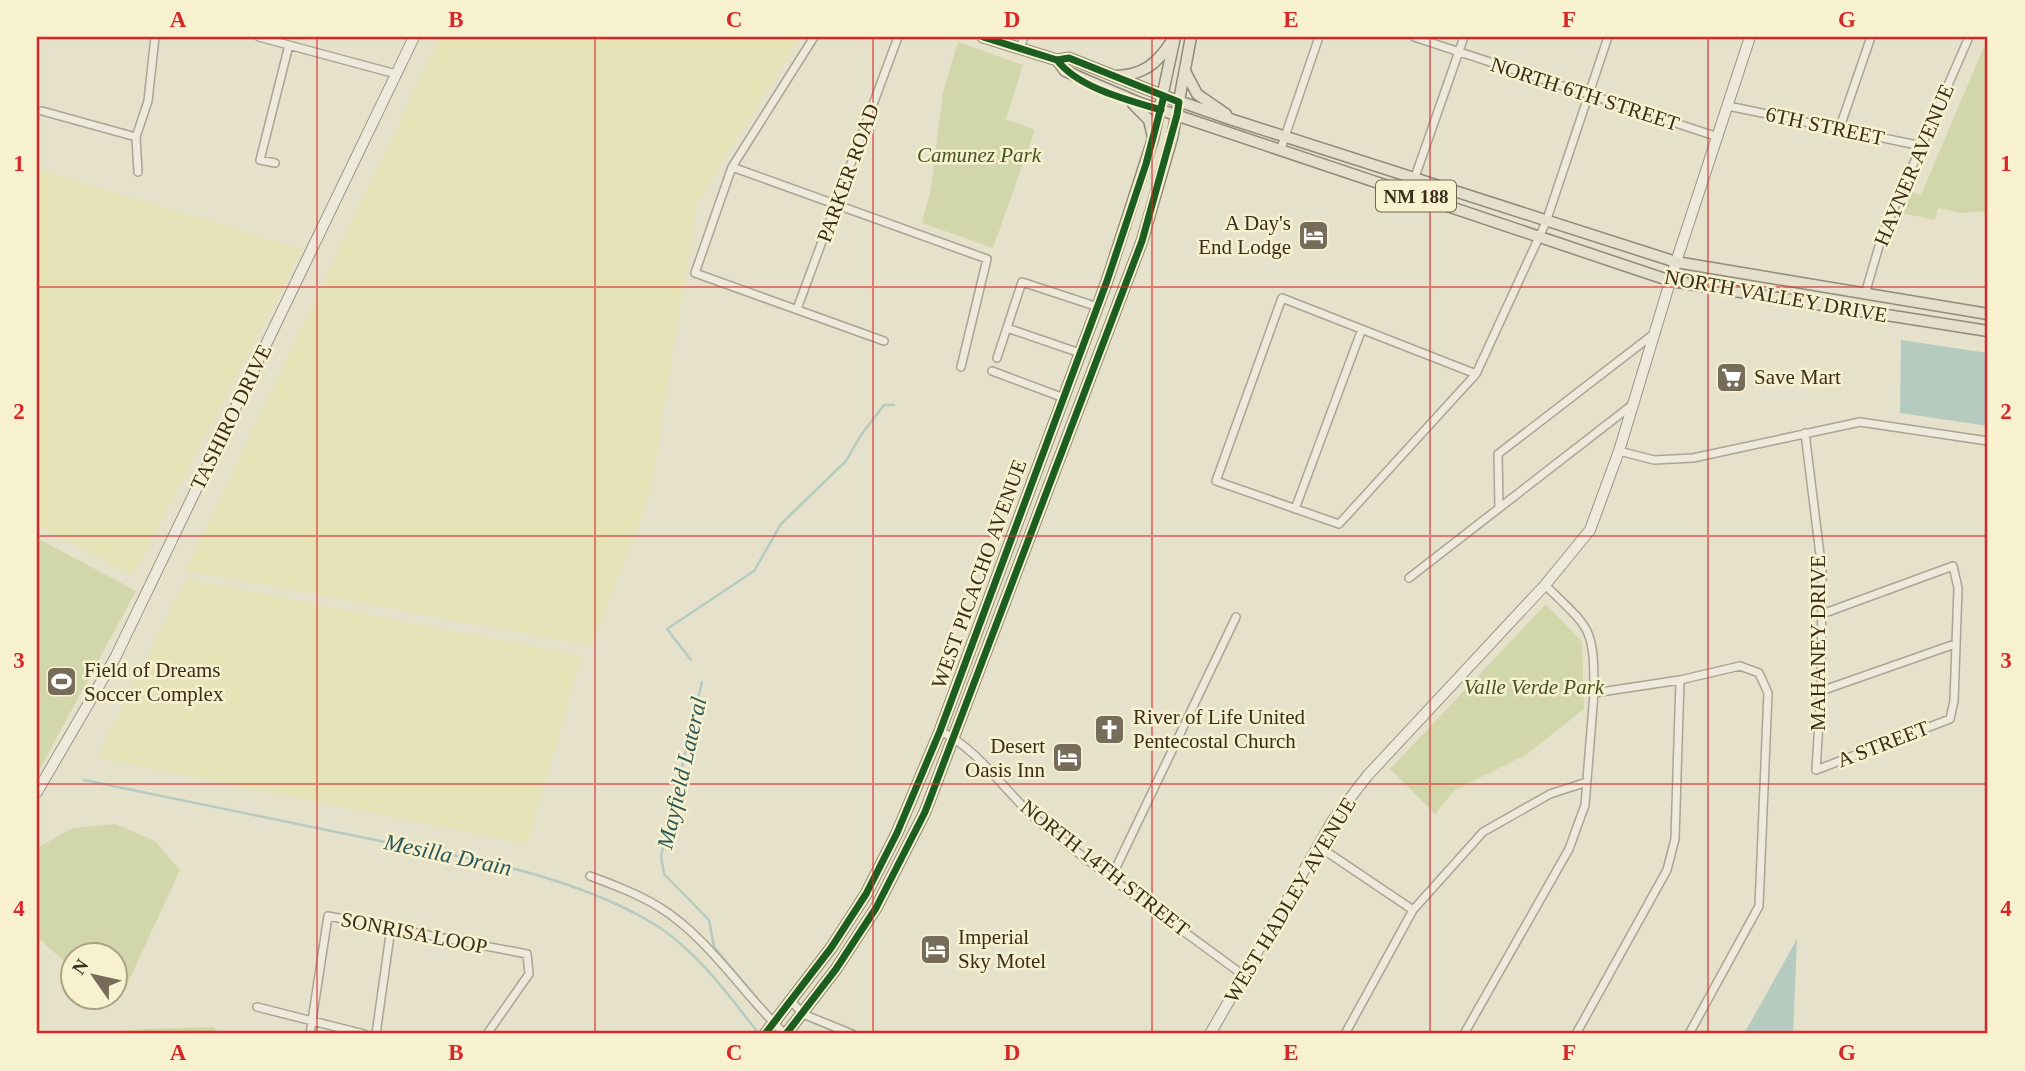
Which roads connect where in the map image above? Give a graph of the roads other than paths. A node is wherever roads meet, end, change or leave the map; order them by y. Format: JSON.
{"nodes":[{"id":1,"x":155,"y":37,"type":"edge"},
{"id":2,"x":259,"y":37,"type":"edge"},
{"id":3,"x":414,"y":37,"type":"edge"},
{"id":4,"x":814,"y":37,"type":"edge"},
{"id":5,"x":898,"y":37,"type":"edge"},
{"id":6,"x":983,"y":37,"type":"edge"},
{"id":7,"x":1175,"y":37,"type":"edge"},
{"id":8,"x":1191,"y":37,"type":"edge"},
{"id":9,"x":1319,"y":37,"type":"edge"},
{"id":10,"x":1414,"y":37,"type":"edge"},
{"id":11,"x":1464,"y":37,"type":"edge"},
{"id":12,"x":1608,"y":37,"type":"edge"},
{"id":13,"x":1750,"y":37,"type":"edge"},
{"id":14,"x":1871,"y":37,"type":"edge"},
{"id":15,"x":1969,"y":37,"type":"edge"},
{"id":16,"x":1022,"y":42,"type":"edge"},
{"id":17,"x":289,"y":45,"type":"junction"},
{"id":18,"x":1458,"y":53,"type":"junction"},
{"id":19,"x":1057,"y":60,"type":"junction"},
{"id":20,"x":1184,"y":69,"type":"junction"},
{"id":21,"x":396,"y":74,"type":"junction"},
{"id":22,"x":1112,"y":76,"type":"junction"},
{"id":23,"x":1588,"y":93,"type":"junction"},
{"id":24,"x":1164,"y":96,"type":"junction"},
{"id":25,"x":1125,"y":97,"type":"junction"},
{"id":26,"x":1179,"y":102,"type":"junction"},
{"id":27,"x":1728,"y":106,"type":"junction"},
{"id":28,"x":1161,"y":110,"type":"junction"},
{"id":29,"x":42,"y":111,"type":"dead end"},
{"id":30,"x":1177,"y":115,"type":"junction"},
{"id":31,"x":1233,"y":120,"type":"junction"},
{"id":32,"x":1203,"y":124,"type":"junction"},
{"id":33,"x":1840,"y":127,"type":"junction"},
{"id":34,"x":1285,"y":135,"type":"junction"},
{"id":35,"x":136,"y":137,"type":"junction"},
{"id":36,"x":1718,"y":137,"type":"junction"},
{"id":37,"x":1172,"y":138,"type":"junction"},
{"id":38,"x":1153,"y":139,"type":"junction"},
{"id":39,"x":1922,"y":146,"type":"junction"},
{"id":40,"x":1280,"y":151,"type":"junction"},
{"id":41,"x":275,"y":163,"type":"dead end"},
{"id":42,"x":732,"y":167,"type":"junction"},
{"id":43,"x":138,"y":172,"type":"dead end"},
{"id":44,"x":1414,"y":178,"type":"junction"},
{"id":45,"x":1409,"y":194,"type":"junction"},
{"id":46,"x":836,"y":204,"type":"junction"},
{"id":47,"x":1546,"y":222,"type":"junction"},
{"id":48,"x":1539,"y":238,"type":"junction"},
{"id":49,"x":1676,"y":262,"type":"junction"},
{"id":50,"x":1671,"y":281,"type":"junction"},
{"id":51,"x":1865,"y":294,"type":"junction"},
{"id":52,"x":1098,"y":307,"type":"junction"},
{"id":53,"x":797,"y":309,"type":"junction"},
{"id":54,"x":1988,"y":314,"type":"edge"},
{"id":55,"x":1007,"y":328,"type":"junction"},
{"id":56,"x":1362,"y":329,"type":"junction"},
{"id":57,"x":1988,"y":331,"type":"edge"},
{"id":58,"x":1656,"y":332,"type":"junction"},
{"id":59,"x":884,"y":341,"type":"dead end"},
{"id":60,"x":1080,"y":353,"type":"junction"},
{"id":61,"x":997,"y":358,"type":"dead end"},
{"id":62,"x":961,"y":367,"type":"dead end"},
{"id":63,"x":992,"y":372,"type":"dead end"},
{"id":64,"x":1476,"y":374,"type":"junction"},
{"id":65,"x":1064,"y":398,"type":"junction"},
{"id":66,"x":1634,"y":404,"type":"junction"},
{"id":67,"x":1805,"y":433,"type":"junction"},
{"id":68,"x":1988,"y":441,"type":"edge"},
{"id":69,"x":1619,"y":451,"type":"junction"},
{"id":70,"x":1499,"y":507,"type":"junction"},
{"id":71,"x":1294,"y":509,"type":"junction"},
{"id":72,"x":1409,"y":578,"type":"dead end"},
{"id":73,"x":1545,"y":585,"type":"junction"},
{"id":74,"x":1822,"y":614,"type":"junction"},
{"id":75,"x":1236,"y":617,"type":"dead end"},
{"id":76,"x":1955,"y":644,"type":"junction"},
{"id":77,"x":1680,"y":680,"type":"junction"},
{"id":78,"x":1821,"y":691,"type":"junction"},
{"id":79,"x":1594,"y":693,"type":"junction"},
{"id":80,"x":940,"y":731,"type":"junction"},
{"id":81,"x":954,"y":738,"type":"junction"},
{"id":82,"x":1816,"y":770,"type":"joint"},
{"id":83,"x":1587,"y":782,"type":"junction"},
{"id":84,"x":37,"y":792,"type":"edge"},
{"id":85,"x":1318,"y":846,"type":"junction"},
{"id":86,"x":590,"y":876,"type":"dead end"},
{"id":87,"x":1112,"y":876,"type":"junction"},
{"id":88,"x":1413,"y":910,"type":"junction"},
{"id":89,"x":391,"y":928,"type":"junction"},
{"id":90,"x":1243,"y":975,"type":"junction"},
{"id":91,"x":791,"y":1001,"type":"junction"},
{"id":92,"x":257,"y":1007,"type":"dead end"},
{"id":93,"x":803,"y":1014,"type":"junction"},
{"id":94,"x":312,"y":1022,"type":"junction"},
{"id":95,"x":774,"y":1023,"type":"junction"},
{"id":96,"x":310,"y":1034,"type":"edge"},
{"id":97,"x":364,"y":1034,"type":"edge"},
{"id":98,"x":376,"y":1034,"type":"edge"},
{"id":99,"x":487,"y":1034,"type":"edge"},
{"id":100,"x":765,"y":1034,"type":"edge"},
{"id":101,"x":786,"y":1034,"type":"edge"},
{"id":102,"x":852,"y":1034,"type":"edge"},
{"id":103,"x":1210,"y":1034,"type":"edge"},
{"id":104,"x":1345,"y":1034,"type":"edge"},
{"id":105,"x":1464,"y":1034,"type":"edge"},
{"id":106,"x":1576,"y":1034,"type":"edge"},
{"id":107,"x":1689,"y":1034,"type":"edge"}],
"edges":[{"from":1,"to":35,"type":"street"},
{"from":2,"to":17,"type":"street"},
{"from":3,"to":21,"type":"street","name":"TASHIRO DRIVE"},
{"from":4,"to":42,"type":"street"},
{"from":5,"to":46,"type":"street","name":"PARKER ROAD"},
{"from":6,"to":16,"type":"main road","name":"NORTH VALLEY DRIVE"},
{"from":7,"to":22,"type":"main road"},
{"from":7,"to":24,"type":"main road","name":"WEST PICACHO AVENUE"},
{"from":8,"to":20,"type":"main road","name":"WEST PICACHO AVENUE"},
{"from":9,"to":34,"type":"street"},
{"from":10,"to":18,"type":"street","name":"NORTH 6TH STREET"},
{"from":11,"to":18,"type":"street"},
{"from":12,"to":23,"type":"street"},
{"from":13,"to":27,"type":"street","name":"WEST HADLEY AVENUE"},
{"from":14,"to":33,"type":"street"},
{"from":15,"to":39,"type":"street","name":"HAYNER AVENUE"},
{"from":16,"to":19,"type":"main road","name":"NORTH VALLEY DRIVE"},
{"from":17,"to":21,"type":"street"},
{"from":17,"to":41,"type":"street"},
{"from":18,"to":23,"type":"street","name":"NORTH 6TH STREET"},
{"from":18,"to":44,"type":"street"},
{"from":19,"to":22,"type":"main road","name":"NORTH VALLEY DRIVE"},
{"from":19,"to":25,"type":"main road","name":"NORTH VALLEY DRIVE"},
{"from":20,"to":26,"type":"main road","name":"WEST PICACHO AVENUE"},
{"from":20,"to":31,"type":"main road"},
{"from":21,"to":84,"type":"street","name":"TASHIRO DRIVE"},
{"from":22,"to":24,"type":"main road","name":"NORTH VALLEY DRIVE"},
{"from":23,"to":36,"type":"street","name":"NORTH 6TH STREET"},
{"from":23,"to":47,"type":"street"},
{"from":24,"to":26,"type":"main road","name":"NORTH VALLEY DRIVE"},
{"from":24,"to":28,"type":"main road","name":"WEST PICACHO AVENUE"},
{"from":25,"to":28,"type":"main road","name":"NORTH VALLEY DRIVE"},
{"from":25,"to":38,"type":"main road"},
{"from":26,"to":30,"type":"main road","name":"WEST PICACHO AVENUE"},
{"from":26,"to":31,"type":"main road","name":"NORTH VALLEY DRIVE","number":"NM 188"},
{"from":27,"to":33,"type":"street","name":"6TH STREET"},
{"from":27,"to":36,"type":"street","name":"WEST HADLEY AVENUE"},
{"from":28,"to":30,"type":"main road","name":"NORTH VALLEY DRIVE","number":"NM 188"},
{"from":28,"to":38,"type":"main road","name":"WEST PICACHO AVENUE"},
{"from":29,"to":35,"type":"street"},
{"from":30,"to":32,"type":"main road","name":"NORTH VALLEY DRIVE","number":"NM 188"},
{"from":30,"to":37,"type":"main road","name":"WEST PICACHO AVENUE"},
{"from":31,"to":34,"type":"main road","name":"NORTH VALLEY DRIVE","number":"NM 188"},
{"from":32,"to":37,"type":"main road"},
{"from":32,"to":40,"type":"main road","name":"NORTH VALLEY DRIVE","number":"NM 188"},
{"from":33,"to":39,"type":"street","name":"6TH STREET"},
{"from":34,"to":40,"type":"street"},
{"from":34,"to":44,"type":"main road","name":"NORTH VALLEY DRIVE","number":"NM 188"},
{"from":35,"to":43,"type":"street"},
{"from":36,"to":49,"type":"street","name":"WEST HADLEY AVENUE"},
{"from":37,"to":81,"type":"main road","name":"WEST PICACHO AVENUE"},
{"from":38,"to":52,"type":"main road","name":"WEST PICACHO AVENUE"},
{"from":39,"to":51,"type":"street","name":"HAYNER AVENUE"},
{"from":40,"to":45,"type":"main road","name":"NORTH VALLEY DRIVE","number":"NM 188"},
{"from":42,"to":46,"type":"street"},
{"from":42,"to":53,"type":"street"},
{"from":44,"to":45,"type":"street"},
{"from":44,"to":47,"type":"main road","name":"NORTH VALLEY DRIVE","number":"NM 188"},
{"from":45,"to":48,"type":"main road","name":"NORTH VALLEY DRIVE","number":"NM 188"},
{"from":46,"to":53,"type":"street","name":"PARKER ROAD"},
{"from":46,"to":62,"type":"street"},
{"from":47,"to":48,"type":"street"},
{"from":47,"to":49,"type":"main road","name":"NORTH VALLEY DRIVE","number":"NM 188"},
{"from":48,"to":50,"type":"main road","name":"NORTH VALLEY DRIVE","number":"NM 188"},
{"from":48,"to":64,"type":"street"},
{"from":49,"to":50,"type":"street","name":"WEST HADLEY AVENUE"},
{"from":49,"to":51,"type":"main road","name":"NORTH VALLEY DRIVE","number":"NM 188"},
{"from":50,"to":57,"type":"main road","name":"NORTH VALLEY DRIVE","number":"NM 188"},
{"from":50,"to":58,"type":"street","name":"WEST HADLEY AVENUE"},
{"from":51,"to":54,"type":"main road","name":"NORTH VALLEY DRIVE","number":"NM 188"},
{"from":52,"to":55,"type":"street"},
{"from":52,"to":60,"type":"main road","name":"WEST PICACHO AVENUE"},
{"from":53,"to":59,"type":"street"},
{"from":55,"to":60,"type":"street"},
{"from":55,"to":61,"type":"street"},
{"from":56,"to":64,"type":"street"},
{"from":56,"to":71,"type":"street"},
{"from":56,"to":71,"type":"street"},
{"from":58,"to":66,"type":"street","name":"WEST HADLEY AVENUE"},
{"from":58,"to":70,"type":"street"},
{"from":60,"to":65,"type":"main road","name":"WEST PICACHO AVENUE"},
{"from":63,"to":65,"type":"street"},
{"from":64,"to":71,"type":"street"},
{"from":65,"to":80,"type":"main road","name":"WEST PICACHO AVENUE"},
{"from":66,"to":69,"type":"street","name":"WEST HADLEY AVENUE"},
{"from":66,"to":70,"type":"street"},
{"from":67,"to":68,"type":"street"},
{"from":67,"to":69,"type":"street"},
{"from":67,"to":74,"type":"street","name":"MAHANEY DRIVE"},
{"from":69,"to":73,"type":"street","name":"WEST HADLEY AVENUE"},
{"from":70,"to":72,"type":"street"},
{"from":73,"to":79,"type":"street"},
{"from":73,"to":85,"type":"street","name":"WEST HADLEY AVENUE"},
{"from":74,"to":76,"type":"street"},
{"from":74,"to":78,"type":"street","name":"MAHANEY DRIVE"},
{"from":75,"to":87,"type":"street"},
{"from":76,"to":78,"type":"street"},
{"from":76,"to":82,"type":"street","name":"A STREET"},
{"from":77,"to":79,"type":"street"},
{"from":77,"to":106,"type":"street"},
{"from":77,"to":107,"type":"street"},
{"from":78,"to":82,"type":"street","name":"MAHANEY DRIVE"},
{"from":79,"to":83,"type":"street"},
{"from":80,"to":81,"type":"street","name":"NORTH 14TH STREET"},
{"from":80,"to":91,"type":"main road","name":"WEST PICACHO AVENUE"},
{"from":81,"to":87,"type":"street","name":"NORTH 14TH STREET"},
{"from":81,"to":93,"type":"main road","name":"WEST PICACHO AVENUE"},
{"from":83,"to":88,"type":"street"},
{"from":83,"to":105,"type":"street"},
{"from":85,"to":88,"type":"street"},
{"from":85,"to":90,"type":"street","name":"WEST HADLEY AVENUE"},
{"from":86,"to":95,"type":"street"},
{"from":87,"to":90,"type":"street","name":"NORTH 14TH STREET"},
{"from":88,"to":104,"type":"street"},
{"from":89,"to":94,"type":"street","name":"SONRISA LOOP"},
{"from":89,"to":98,"type":"street"},
{"from":89,"to":99,"type":"street","name":"SONRISA LOOP"},
{"from":90,"to":103,"type":"street","name":"WEST HADLEY AVENUE"},
{"from":91,"to":93,"type":"street"},
{"from":91,"to":95,"type":"main road","name":"WEST PICACHO AVENUE"},
{"from":92,"to":94,"type":"street"},
{"from":93,"to":101,"type":"main road","name":"WEST PICACHO AVENUE"},
{"from":93,"to":102,"type":"street"},
{"from":94,"to":96,"type":"street","name":"SONRISA LOOP"},
{"from":94,"to":97,"type":"street"},
{"from":95,"to":100,"type":"main road","name":"WEST PICACHO AVENUE"},
{"from":95,"to":101,"type":"street"}]}
